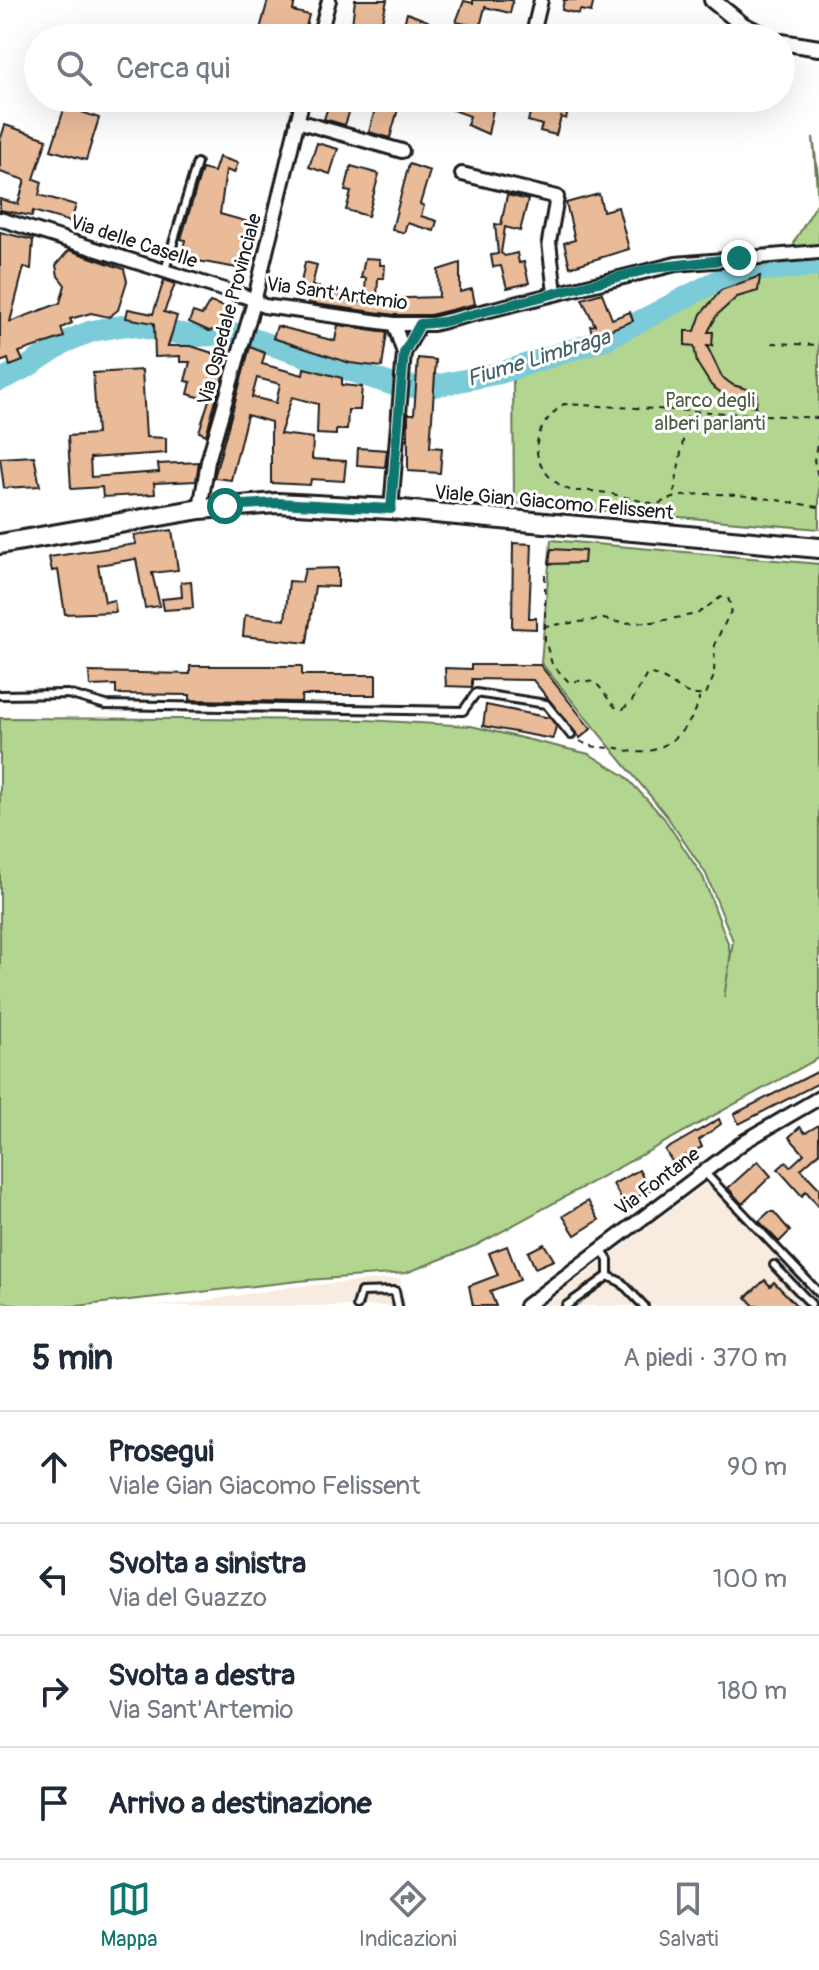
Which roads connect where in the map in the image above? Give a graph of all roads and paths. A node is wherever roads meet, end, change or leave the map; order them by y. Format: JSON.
{"nodes":[{"id":1,"x":329,"y":0,"type":"edge"},
{"id":2,"x":541,"y":0,"type":"edge"},
{"id":3,"x":712,"y":0,"type":"edge"},
{"id":4,"x":323,"y":24,"type":"edge"},
{"id":5,"x":535,"y":24,"type":"edge"},
{"id":6,"x":742,"y":24,"type":"edge"},
{"id":7,"x":795,"y":44,"type":"edge"},
{"id":8,"x":819,"y":48,"type":"edge"},
{"id":9,"x":299,"y":112,"type":"edge"},
{"id":10,"x":297,"y":121,"type":"junction"},
{"id":11,"x":402,"y":151,"type":"dead end"},
{"id":12,"x":197,"y":163,"type":"dead end"},
{"id":13,"x":462,"y":174,"type":"dead end"},
{"id":14,"x":0,"y":219,"type":"edge"},
{"id":15,"x":819,"y":252,"type":"edge"},
{"id":16,"x":165,"y":270,"type":"junction"},
{"id":17,"x":555,"y":293,"type":"junction"},
{"id":18,"x":254,"y":302,"type":"junction"},
{"id":19,"x":394,"y":324,"type":"junction"},
{"id":20,"x":420,"y":324,"type":"junction"},
{"id":21,"x":772,"y":343,"type":"dead end"},
{"id":22,"x":819,"y":345,"type":"edge"},
{"id":23,"x":404,"y":353,"type":"junction"},
{"id":24,"x":688,"y":411,"type":"junction"},
{"id":25,"x":819,"y":418,"type":"edge"},
{"id":26,"x":819,"y":434,"type":"edge"},
{"id":27,"x":819,"y":481,"type":"edge"},
{"id":28,"x":674,"y":495,"type":"junction"},
{"id":29,"x":819,"y":507,"type":"edge"},
{"id":30,"x":200,"y":509,"type":"junction"},
{"id":31,"x":391,"y":509,"type":"junction"},
{"id":32,"x":0,"y":544,"type":"edge"},
{"id":33,"x":819,"y":548,"type":"edge"},
{"id":34,"x":545,"y":575,"type":"dead end"},
{"id":35,"x":545,"y":626,"type":"junction"},
{"id":36,"x":0,"y":695,"type":"edge"},
{"id":37,"x":699,"y":696,"type":"junction"},
{"id":38,"x":571,"y":735,"type":"joint"},
{"id":39,"x":819,"y":1098,"type":"edge"},
{"id":40,"x":704,"y":1172,"type":"junction"},
{"id":41,"x":600,"y":1249,"type":"junction"},
{"id":42,"x":774,"y":1265,"type":"dead end"},
{"id":43,"x":608,"y":1276,"type":"junction"},
{"id":44,"x":819,"y":1295,"type":"edge"},
{"id":45,"x":811,"y":1305,"type":"edge"},
{"id":46,"x":357,"y":1306,"type":"edge"},
{"id":47,"x":398,"y":1306,"type":"edge"},
{"id":48,"x":526,"y":1306,"type":"edge"},
{"id":49,"x":566,"y":1306,"type":"edge"},
{"id":50,"x":644,"y":1306,"type":"edge"}],
"edges":[{"from":1,"to":4,"type":"street"},
{"from":2,"to":5,"type":"street"},
{"from":3,"to":6,"type":"street"},
{"from":7,"to":8,"type":"street"},
{"from":9,"to":10,"type":"street","name":"Via Ospedale Provinciale"},
{"from":10,"to":11,"type":"street"},
{"from":10,"to":18,"type":"street","name":"Via Ospedale Provinciale"},
{"from":12,"to":16,"type":"lane"},
{"from":13,"to":17,"type":"street"},
{"from":14,"to":16,"type":"street","name":"Via delle Caselle"},
{"from":15,"to":17,"type":"street","name":"Via Sant'Artemio"},
{"from":16,"to":18,"type":"street","name":"Via delle Caselle"},
{"from":17,"to":20,"type":"street","name":"Via Sant'Artemio"},
{"from":18,"to":19,"type":"street","name":"Via Sant'Artemio"},
{"from":18,"to":30,"type":"street","name":"Via Ospedale Provinciale"},
{"from":19,"to":20,"type":"street","name":"Via Sant'Artemio"},
{"from":19,"to":23,"type":"street"},
{"from":20,"to":23,"type":"street"},
{"from":21,"to":22,"type":"path"},
{"from":23,"to":31,"type":"street"},
{"from":24,"to":25,"type":"path"},
{"from":24,"to":28,"type":"path"},
{"from":24,"to":28,"type":"path"},
{"from":26,"to":27,"type":"path"},
{"from":28,"to":29,"type":"path"},
{"from":30,"to":31,"type":"main road","name":"Viale Gian Giacomo Felissent"},
{"from":30,"to":32,"type":"main road","name":"Viale Gian Giacomo Felissent"},
{"from":31,"to":33,"type":"main road","name":"Viale Gian Giacomo Felissent"},
{"from":34,"to":35,"type":"path"},
{"from":35,"to":37,"type":"path"},
{"from":35,"to":37,"type":"path"},
{"from":36,"to":38,"type":"lane"},
{"from":37,"to":38,"type":"path"},
{"from":39,"to":40,"type":"street","name":"Via Fontane"},
{"from":40,"to":41,"type":"street","name":"Via Fontane"},
{"from":40,"to":44,"type":"lane"},
{"from":41,"to":43,"type":"lane"},
{"from":41,"to":48,"type":"street","name":"Via Fontane"},
{"from":42,"to":45,"type":"lane"},
{"from":43,"to":49,"type":"lane"},
{"from":43,"to":50,"type":"lane"},
{"from":44,"to":45,"type":"lane"},
{"from":46,"to":47,"type":"lane"}]}
